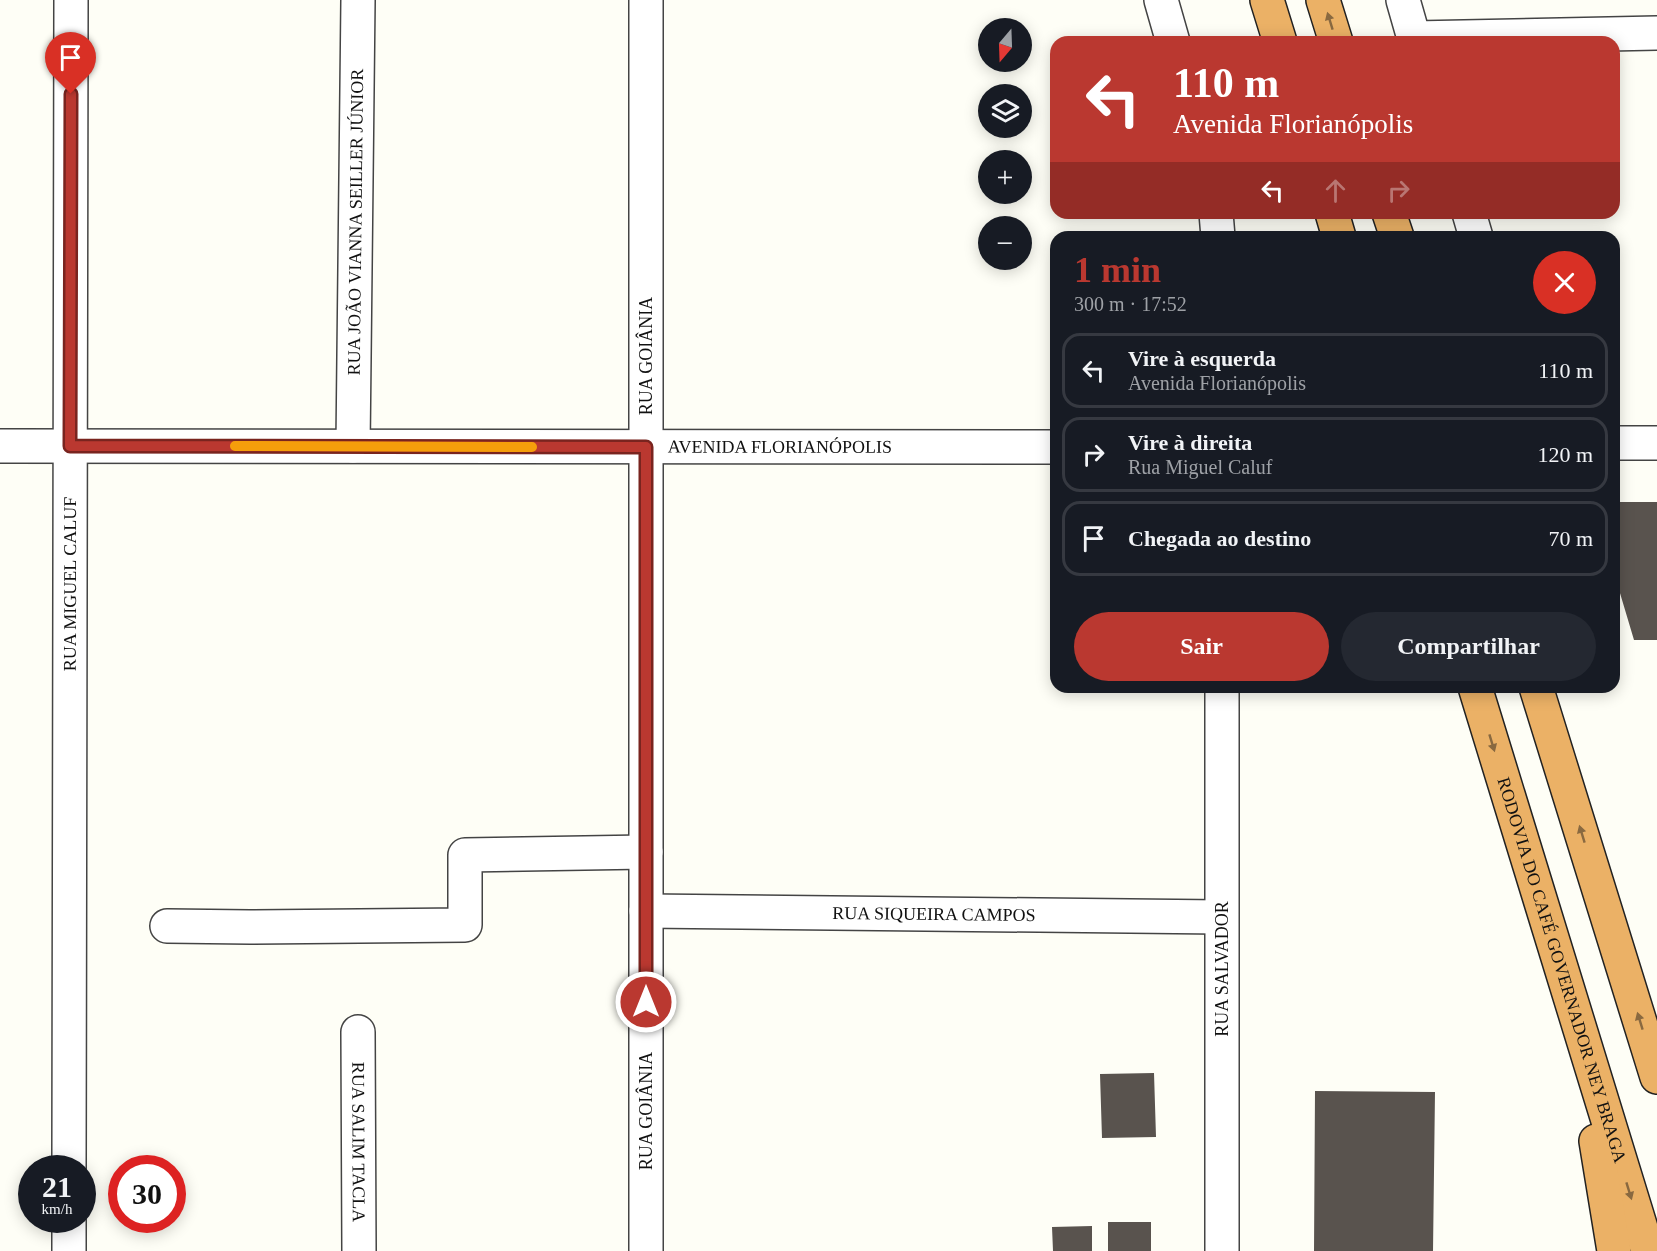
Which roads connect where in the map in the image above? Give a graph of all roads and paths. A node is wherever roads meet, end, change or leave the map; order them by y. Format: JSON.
{"nodes":[{"id":1,"x":71,"y":0,"type":"edge"},
{"id":2,"x":358,"y":0,"type":"edge"},
{"id":3,"x":646,"y":0,"type":"edge"},
{"id":4,"x":1161,"y":0,"type":"edge"},
{"id":5,"x":1267,"y":0,"type":"edge"},
{"id":6,"x":1323,"y":0,"type":"edge"},
{"id":7,"x":1403,"y":0,"type":"edge"},
{"id":8,"x":1657,"y":33,"type":"edge"},
{"id":9,"x":1171,"y":36,"type":"edge"},
{"id":10,"x":1278,"y":36,"type":"edge"},
{"id":11,"x":1334,"y":36,"type":"edge"},
{"id":12,"x":1414,"y":36,"type":"edge"},
{"id":13,"x":1553,"y":36,"type":"edge"},
{"id":14,"x":1620,"y":443,"type":"edge"},
{"id":15,"x":1657,"y":443,"type":"edge"},
{"id":16,"x":0,"y":446,"type":"edge"},
{"id":17,"x":70,"y":446,"type":"junction"},
{"id":18,"x":353,"y":446,"type":"junction"},
{"id":19,"x":646,"y":447,"type":"junction"},
{"id":20,"x":1050,"y":447,"type":"edge"},
{"id":21,"x":1221,"y":693,"type":"edge"},
{"id":22,"x":1477,"y":693,"type":"edge"},
{"id":23,"x":1538,"y":693,"type":"edge"},
{"id":24,"x":646,"y":852,"type":"junction"},
{"id":25,"x":646,"y":911,"type":"junction"},
{"id":26,"x":1221,"y":917,"type":"junction"},
{"id":27,"x":167,"y":926,"type":"dead end"},
{"id":28,"x":1575,"y":1017,"type":"junction"},
{"id":29,"x":358,"y":1032,"type":"dead end"},
{"id":30,"x":1657,"y":1077,"type":"edge"},
{"id":31,"x":69,"y":1155,"type":"edge"},
{"id":32,"x":69,"y":1233,"type":"edge"},
{"id":33,"x":69,"y":1251,"type":"edge"},
{"id":34,"x":359,"y":1251,"type":"edge"},
{"id":35,"x":645,"y":1251,"type":"edge"},
{"id":36,"x":1222,"y":1251,"type":"edge"},
{"id":37,"x":1614,"y":1251,"type":"edge"},
{"id":38,"x":1648,"y":1251,"type":"edge"}],
"edges":[{"from":1,"to":17,"type":"street","name":"RUA MIGUEL CALUF"},
{"from":2,"to":18,"type":"street","name":"RUA JOÃO VIANNA SEILLER JÚNIOR"},
{"from":3,"to":19,"type":"street","name":"RUA GOIÂNIA"},
{"from":4,"to":9,"type":"street"},
{"from":5,"to":10,"type":"highway"},
{"from":11,"to":6,"type":"highway","one_way":true},
{"from":7,"to":12,"type":"street"},
{"from":8,"to":13,"type":"street"},
{"from":14,"to":15,"type":"street"},
{"from":16,"to":17,"type":"street","name":"AVENIDA FLORIANÓPOLIS"},
{"from":17,"to":18,"type":"street","name":"AVENIDA FLORIANÓPOLIS"},
{"from":17,"to":31,"type":"street","name":"RUA MIGUEL CALUF"},
{"from":18,"to":19,"type":"street","name":"AVENIDA FLORIANÓPOLIS"},
{"from":19,"to":20,"type":"street","name":"AVENIDA FLORIANÓPOLIS"},
{"from":19,"to":24,"type":"street","name":"RUA GOIÂNIA"},
{"from":21,"to":26,"type":"street","name":"RUA SALVADOR"},
{"from":22,"to":28,"type":"highway","name":"RODOVIA DO CAFÉ GOVERNADOR NEY BRAGA","one_way":true},
{"from":30,"to":23,"type":"highway","one_way":true},
{"from":24,"to":25,"type":"street","name":"RUA GOIÂNIA"},
{"from":24,"to":27,"type":"street"},
{"from":25,"to":26,"type":"street","name":"RUA SIQUEIRA CAMPOS"},
{"from":25,"to":35,"type":"street","name":"RUA GOIÂNIA"},
{"from":26,"to":36,"type":"street","name":"RUA SALVADOR"},
{"from":28,"to":37,"type":"highway"},
{"from":28,"to":38,"type":"highway","name":"RODOVIA DO CAFÉ GOVERNADOR NEY BRAGA","one_way":true},
{"from":29,"to":34,"type":"street","name":"RUA SALIM TACLA"},
{"from":32,"to":33,"type":"street"}]}
